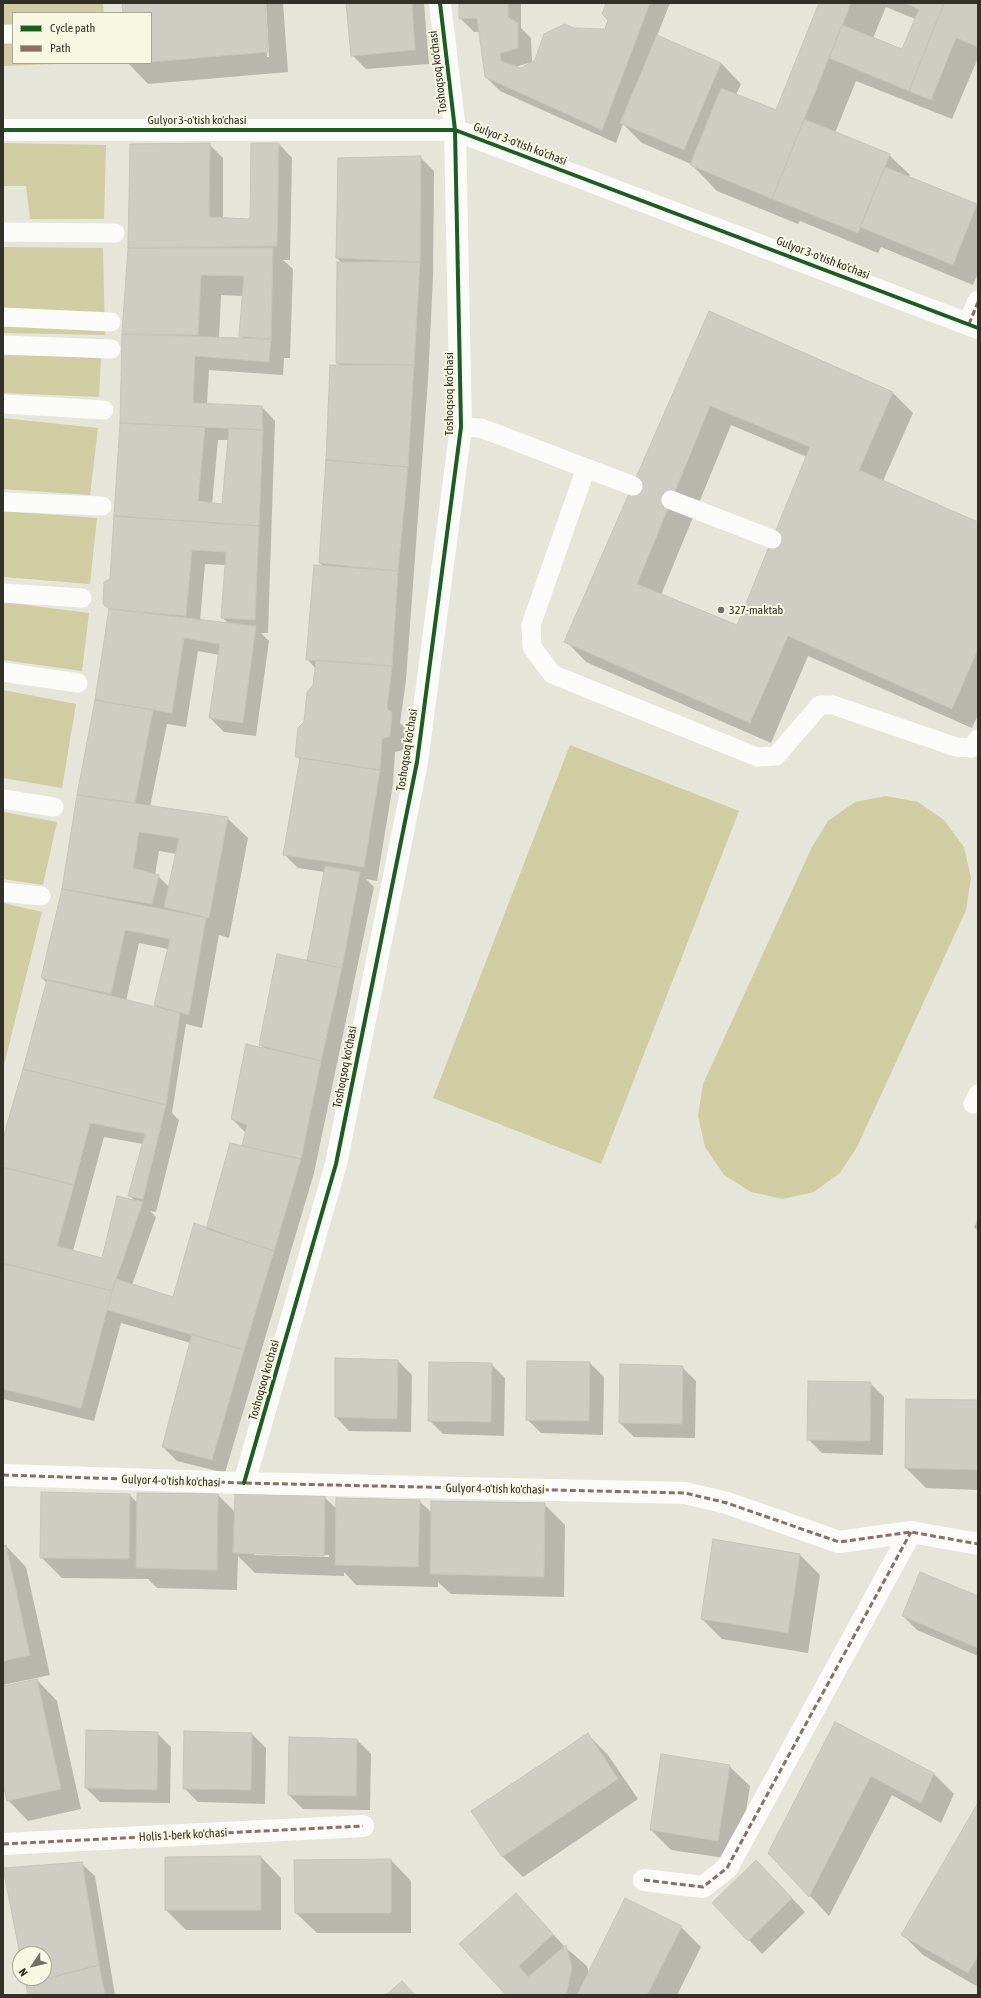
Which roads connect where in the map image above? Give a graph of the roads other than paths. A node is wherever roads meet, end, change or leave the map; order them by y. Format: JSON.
{"nodes":[{"id":1,"x":440,"y":3,"type":"edge"},
{"id":2,"x":3,"y":130,"type":"edge"},
{"id":3,"x":455,"y":130,"type":"junction"},
{"id":4,"x":3,"y":232,"type":"edge"},
{"id":5,"x":115,"y":233,"type":"dead end"},
{"id":6,"x":978,"y":302,"type":"edge"},
{"id":7,"x":3,"y":317,"type":"edge"},
{"id":8,"x":112,"y":322,"type":"dead end"},
{"id":9,"x":973,"y":326,"type":"edge"},
{"id":10,"x":3,"y":345,"type":"edge"},
{"id":11,"x":111,"y":349,"type":"dead end"},
{"id":12,"x":3,"y":404,"type":"edge"},
{"id":13,"x":104,"y":410,"type":"dead end"},
{"id":14,"x":461,"y":427,"type":"junction"},
{"id":15,"x":586,"y":468,"type":"junction"},
{"id":16,"x":633,"y":486,"type":"dead end"},
{"id":17,"x":671,"y":500,"type":"dead end"},
{"id":18,"x":3,"y":502,"type":"edge"},
{"id":19,"x":102,"y":506,"type":"dead end"},
{"id":20,"x":772,"y":539,"type":"dead end"},
{"id":21,"x":3,"y":593,"type":"edge"},
{"id":22,"x":82,"y":598,"type":"dead end"},
{"id":23,"x":3,"y":672,"type":"edge"},
{"id":24,"x":78,"y":683,"type":"dead end"},
{"id":25,"x":978,"y":738,"type":"edge"},
{"id":26,"x":3,"y":799,"type":"edge"},
{"id":27,"x":54,"y":807,"type":"dead end"},
{"id":28,"x":3,"y":892,"type":"edge"},
{"id":29,"x":41,"y":896,"type":"dead end"},
{"id":30,"x":3,"y":1475,"type":"edge"},
{"id":31,"x":244,"y":1483,"type":"junction"},
{"id":32,"x":911,"y":1532,"type":"junction"},
{"id":33,"x":978,"y":1544,"type":"edge"},
{"id":34,"x":363,"y":1826,"type":"dead end"},
{"id":35,"x":3,"y":1844,"type":"edge"},
{"id":36,"x":644,"y":1880,"type":"dead end"}],
"edges":[{"from":1,"to":3,"type":"street","name":"Toshoqsoq ko'chasi"},
{"from":2,"to":3,"type":"street","name":"Gulyor 3-o'tish ko'chasi"},
{"from":3,"to":9,"type":"street","name":"Gulyor 3-o'tish ko'chasi"},
{"from":3,"to":14,"type":"street","name":"Toshoqsoq ko'chasi"},
{"from":4,"to":5,"type":"lane"},
{"from":6,"to":9,"type":"street"},
{"from":7,"to":8,"type":"lane"},
{"from":10,"to":11,"type":"lane"},
{"from":12,"to":13,"type":"lane"},
{"from":14,"to":15,"type":"lane"},
{"from":14,"to":31,"type":"street","name":"Toshoqsoq ko'chasi"},
{"from":15,"to":16,"type":"lane"},
{"from":15,"to":25,"type":"lane"},
{"from":17,"to":20,"type":"lane"},
{"from":18,"to":19,"type":"lane"},
{"from":21,"to":22,"type":"lane"},
{"from":23,"to":24,"type":"lane"},
{"from":26,"to":27,"type":"lane"},
{"from":28,"to":29,"type":"lane"},
{"from":30,"to":31,"type":"street","name":"Gulyor 4-o'tish ko'chasi"},
{"from":31,"to":32,"type":"street","name":"Gulyor 4-o'tish ko'chasi"},
{"from":32,"to":33,"type":"street","name":"Gulyor 4-o'tish ko'chasi"},
{"from":32,"to":36,"type":"street"},
{"from":34,"to":35,"type":"street","name":"Holis 1-berk ko'chasi"}]}
